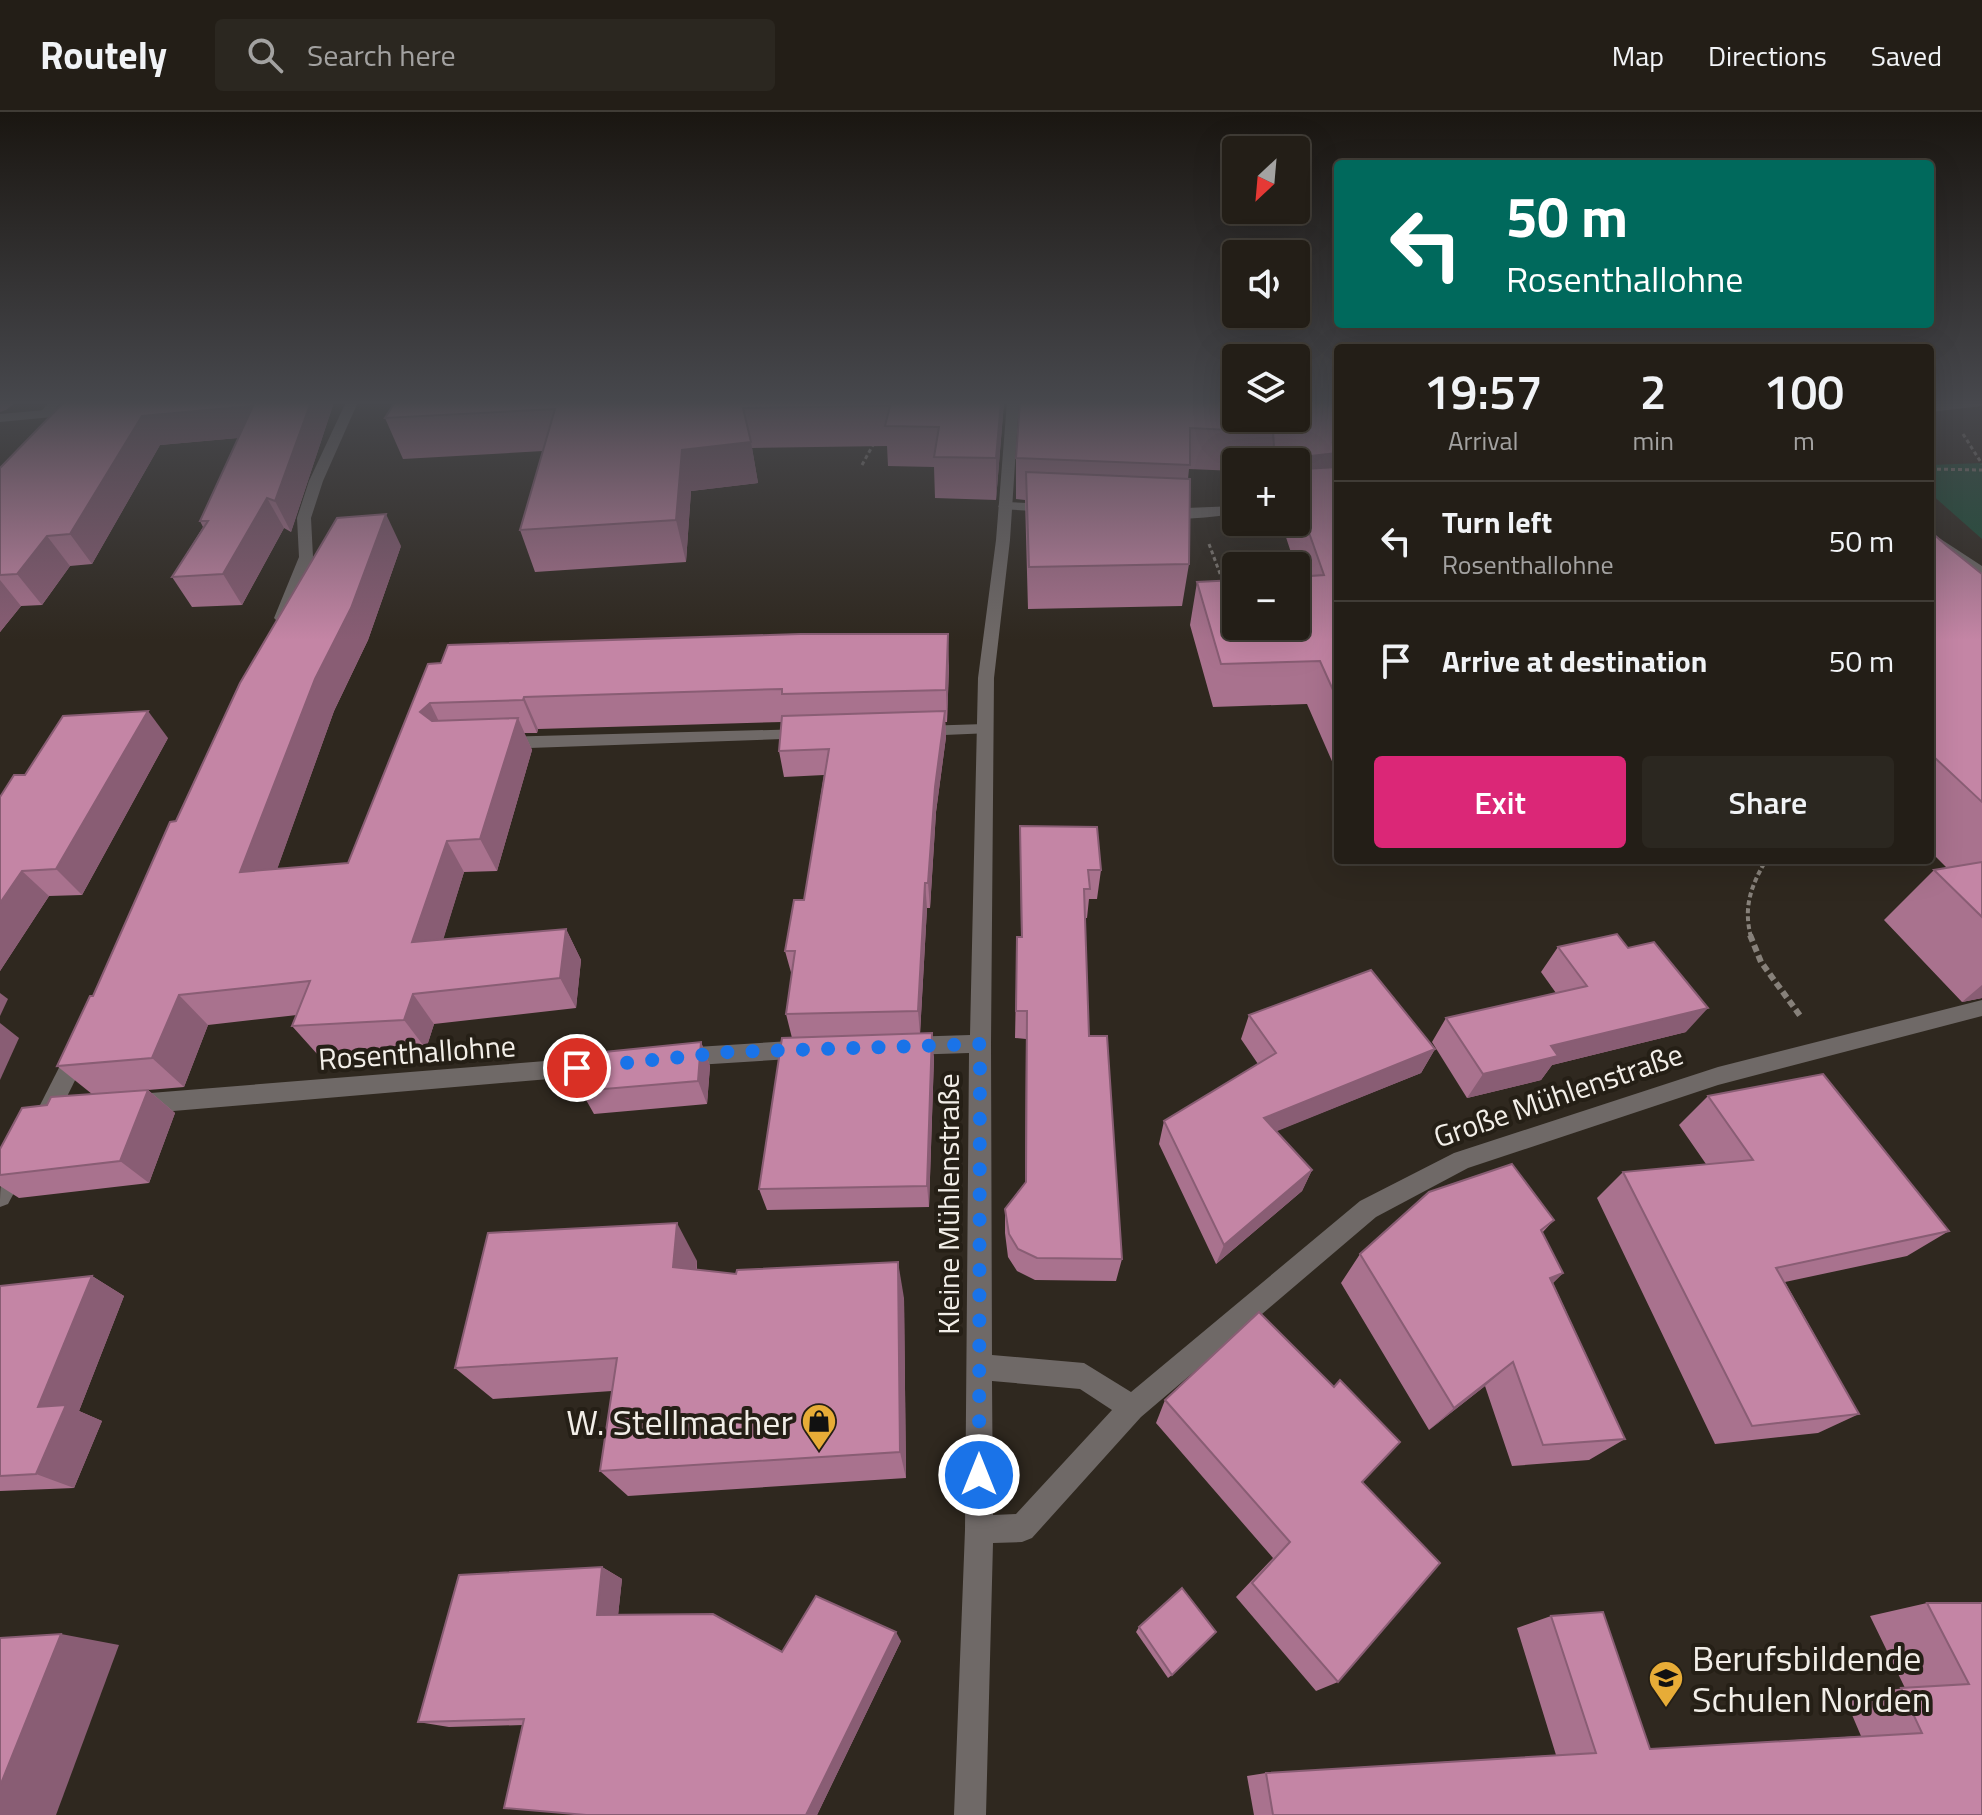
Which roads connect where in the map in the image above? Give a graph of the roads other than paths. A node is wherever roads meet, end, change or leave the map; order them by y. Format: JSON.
{"nodes":[{"id":1,"x":316,"y":481,"type":"edge"},
{"id":2,"x":1007,"y":481,"type":"edge"},
{"id":3,"x":1005,"y":506,"type":"junction"},
{"id":4,"x":1068,"y":509,"type":"edge"},
{"id":5,"x":1222,"y":511,"type":"edge"},
{"id":6,"x":1147,"y":512,"type":"edge"},
{"id":7,"x":1934,"y":539,"type":"edge"},
{"id":8,"x":1982,"y":573,"type":"edge"},
{"id":9,"x":272,"y":641,"type":"edge"},
{"id":10,"x":985,"y":729,"type":"junction"},
{"id":11,"x":906,"y":731,"type":"edge"},
{"id":12,"x":827,"y":734,"type":"edge"},
{"id":13,"x":479,"y":743,"type":"edge"},
{"id":14,"x":1982,"y":1008,"type":"edge"},
{"id":15,"x":84,"y":1039,"type":"edge"},
{"id":16,"x":980,"y":1044,"type":"junction"},
{"id":17,"x":886,"y":1047,"type":"edge"},
{"id":18,"x":823,"y":1049,"type":"edge"},
{"id":19,"x":653,"y":1060,"type":"edge"},
{"id":20,"x":622,"y":1063,"type":"edge"},
{"id":21,"x":112,"y":1106,"type":"edge"},
{"id":22,"x":81,"y":1108,"type":"edge"},
{"id":23,"x":50,"y":1110,"type":"junction"},
{"id":24,"x":0,"y":1196,"type":"edge"},
{"id":25,"x":979,"y":1367,"type":"junction"},
{"id":26,"x":1132,"y":1408,"type":"junction"},
{"id":27,"x":979,"y":1530,"type":"junction"},
{"id":28,"x":970,"y":1815,"type":"edge"}],
"edges":[{"from":1,"to":9,"type":"street"},
{"from":2,"to":3,"type":"street","name":"Kleine Mühlenstraße"},
{"from":3,"to":4,"type":"street"},
{"from":3,"to":10,"type":"street","name":"Kleine Mühlenstraße"},
{"from":5,"to":6,"type":"street"},
{"from":7,"to":8,"type":"street"},
{"from":10,"to":11,"type":"street"},
{"from":10,"to":16,"type":"street","name":"Kleine Mühlenstraße"},
{"from":12,"to":13,"type":"street"},
{"from":14,"to":26,"type":"street","name":"Große Mühlenstraße"},
{"from":15,"to":23,"type":"street"},
{"from":16,"to":17,"type":"street"},
{"from":16,"to":25,"type":"street","name":"Kleine Mühlenstraße"},
{"from":18,"to":19,"type":"street"},
{"from":20,"to":21,"type":"street","name":"Rosenthallohne"},
{"from":22,"to":23,"type":"street"},
{"from":23,"to":24,"type":"street"},
{"from":25,"to":26,"type":"street"},
{"from":25,"to":27,"type":"street","name":"Kleine Mühlenstraße"},
{"from":26,"to":27,"type":"street","name":"Große Mühlenstraße"},
{"from":27,"to":28,"type":"street","name":"Kleine Mühlenstraße"}]}
